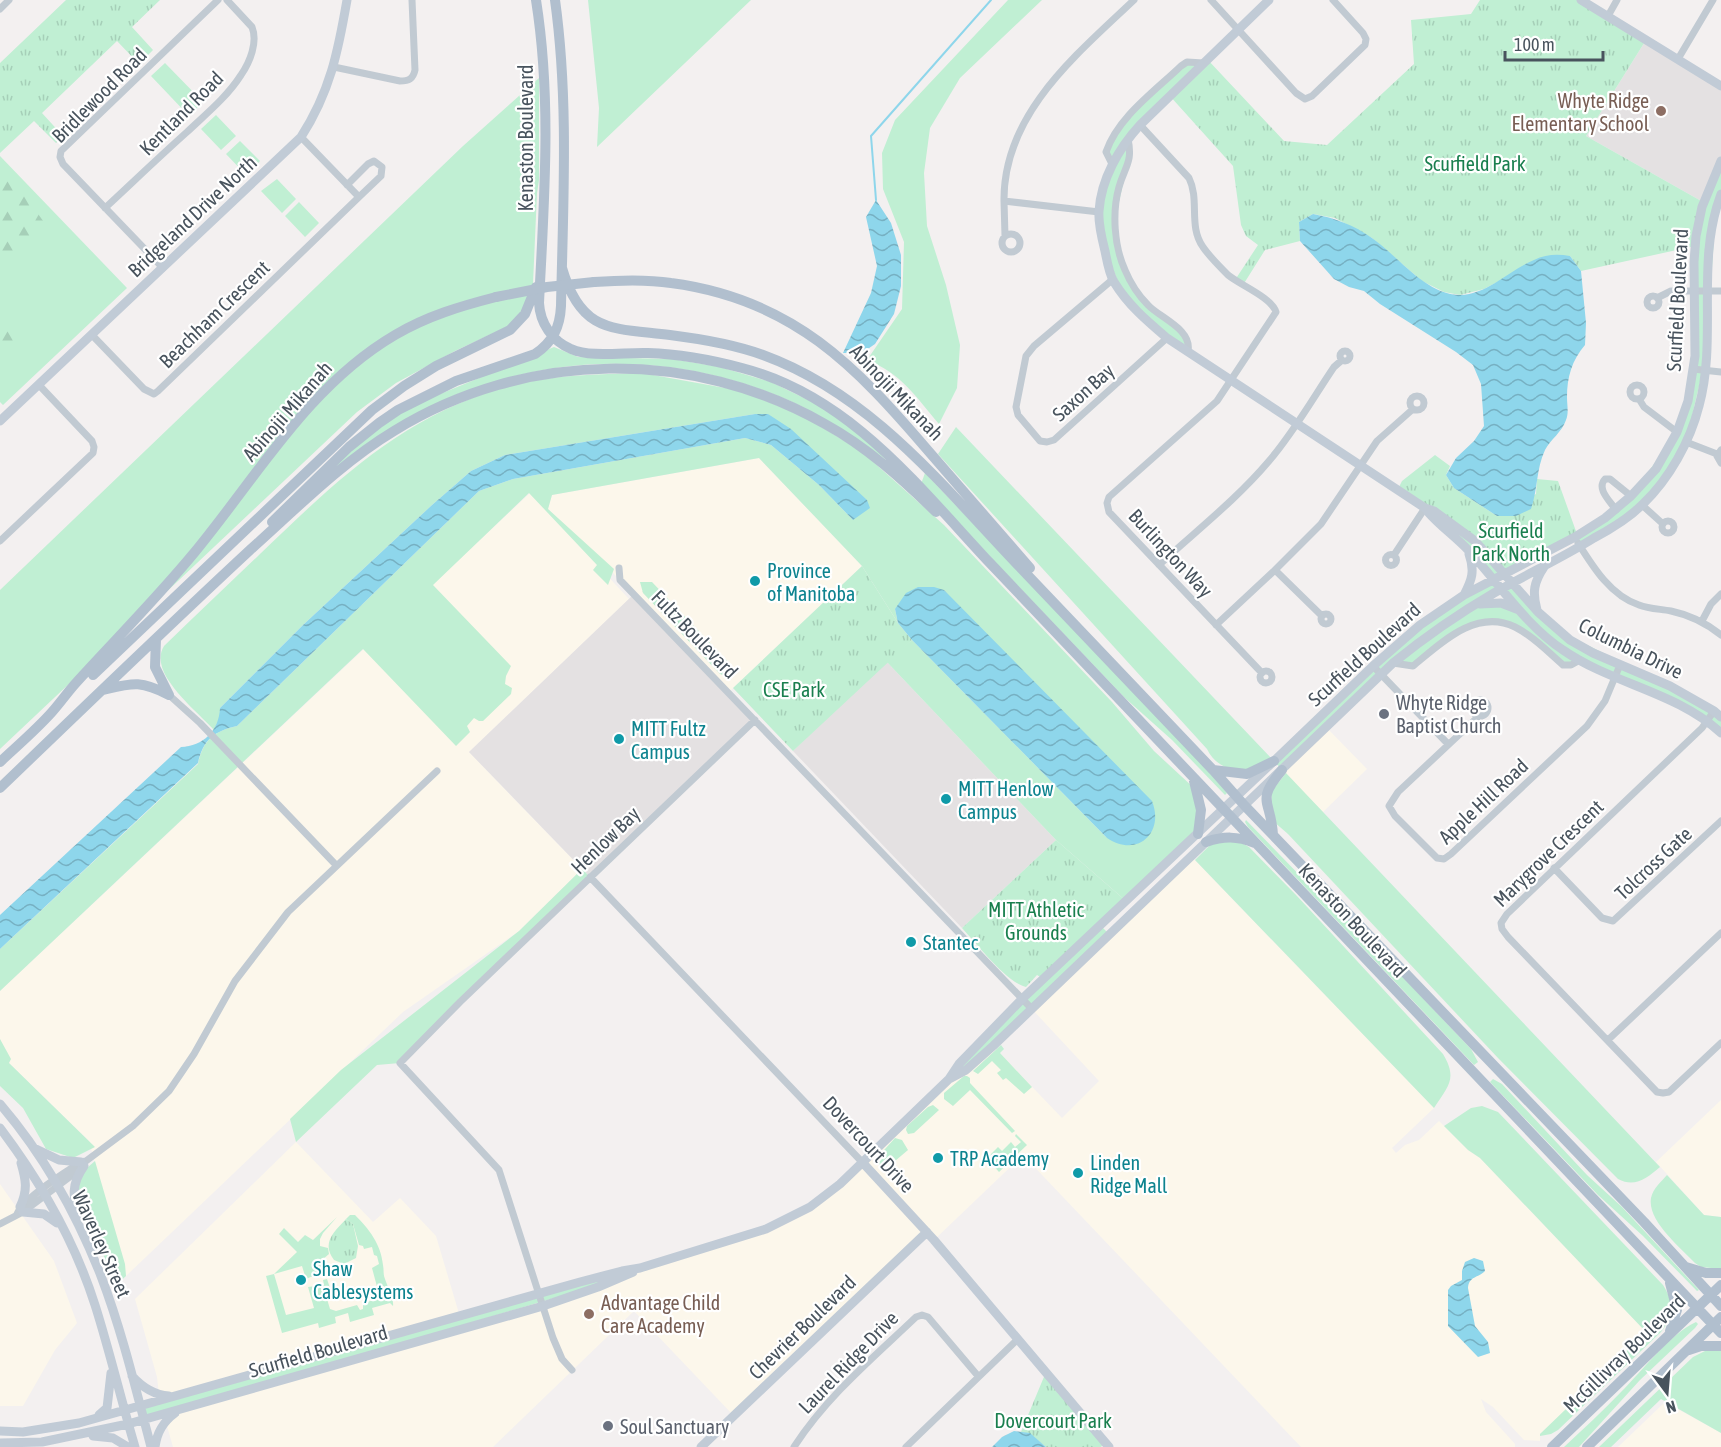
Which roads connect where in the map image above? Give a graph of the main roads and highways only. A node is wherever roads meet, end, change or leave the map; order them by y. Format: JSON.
{"nodes":[{"id":1,"x":536,"y":0,"type":"edge"},
{"id":2,"x":555,"y":0,"type":"edge"},
{"id":3,"x":562,"y":268,"type":"junction"},
{"id":4,"x":540,"y":275,"type":"junction"},
{"id":5,"x":553,"y":337,"type":"junction"},
{"id":6,"x":960,"y":530,"type":"junction"},
{"id":7,"x":234,"y":565,"type":"junction"},
{"id":8,"x":156,"y":639,"type":"junction"},
{"id":9,"x":1124,"y":677,"type":"junction"},
{"id":10,"x":102,"y":691,"type":"junction"},
{"id":11,"x":51,"y":713,"type":"junction"},
{"id":12,"x":0,"y":762,"type":"edge"},
{"id":13,"x":1213,"y":770,"type":"junction"},
{"id":14,"x":1193,"y":777,"type":"junction"},
{"id":15,"x":0,"y":788,"type":"edge"},
{"id":16,"x":1198,"y":834,"type":"road end"},
{"id":17,"x":1274,"y":835,"type":"junction"},
{"id":18,"x":1206,"y":842,"type":"road end"},
{"id":19,"x":1257,"y":844,"type":"junction"},
{"id":20,"x":1685,"y":1266,"type":"junction"},
{"id":21,"x":1721,"y":1273,"type":"edge"},
{"id":22,"x":1669,"y":1280,"type":"junction"},
{"id":23,"x":1721,"y":1285,"type":"edge"},
{"id":24,"x":1711,"y":1295,"type":"junction"},
{"id":25,"x":1721,"y":1306,"type":"edge"},
{"id":26,"x":1697,"y":1308,"type":"junction"},
{"id":27,"x":1718,"y":1325,"type":"edge"},
{"id":28,"x":1669,"y":1335,"type":"junction"},
{"id":29,"x":1721,"y":1346,"type":"edge"},
{"id":30,"x":1683,"y":1352,"type":"junction"},
{"id":31,"x":1551,"y":1447,"type":"edge"},
{"id":32,"x":1587,"y":1447,"type":"edge"}],
"edges":[{"from":1,"to":4,"type":"main road","name":"Kenaston Boulevard"},
{"from":2,"to":3,"type":"main road","name":"Kenaston Boulevard"},
{"from":3,"to":5,"type":"main road","name":"Kenaston Boulevard"},
{"from":3,"to":9,"type":"main road"},
{"from":4,"to":5,"type":"main road"},
{"from":4,"to":11,"type":"main road"},
{"from":5,"to":6,"type":"main road"},
{"from":5,"to":7,"type":"main road"},
{"from":6,"to":7,"type":"main road"},
{"from":6,"to":14,"type":"main road","name":"Kenaston Boulevard"},
{"from":7,"to":8,"type":"main road"},
{"from":8,"to":10,"type":"main road"},
{"from":8,"to":10,"type":"main road"},
{"from":9,"to":11,"type":"main road","name":"Abinojii Mikanah","bridge":true},
{"from":9,"to":13,"type":"main road","name":"Kenaston Boulevard"},
{"from":10,"to":15,"type":"main road"},
{"from":11,"to":12,"type":"main road","name":"Abinojii Mikanah"},
{"from":13,"to":17,"type":"main road","name":"Kenaston Boulevard"},
{"from":13,"to":17,"type":"main road"},
{"from":14,"to":16,"type":"main road"},
{"from":14,"to":19,"type":"main road","name":"Kenaston Boulevard"},
{"from":17,"to":20,"type":"main road","name":"Kenaston Boulevard"},
{"from":18,"to":19,"type":"main road"},
{"from":19,"to":22,"type":"main road","name":"Kenaston Boulevard"},
{"from":20,"to":21,"type":"main road"},
{"from":20,"to":24,"type":"main road","name":"Kenaston Boulevard"},
{"from":22,"to":26,"type":"main road","name":"Kenaston Boulevard"},
{"from":22,"to":28,"type":"main road"},
{"from":23,"to":24,"type":"main road","name":"McGillivray Boulevard"},
{"from":24,"to":25,"type":"main road","name":"Kenaston Boulevard"},
{"from":24,"to":26,"type":"main road","name":"McGillivray Boulevard"},
{"from":26,"to":27,"type":"main road","name":"Kenaston Boulevard"},
{"from":26,"to":28,"type":"main road","name":"McGillivray Boulevard"},
{"from":27,"to":30,"type":"main road","name":"McGillivray Boulevard"},
{"from":28,"to":31,"type":"main road","name":"McGillivray Boulevard"},
{"from":29,"to":30,"type":"main road"},
{"from":30,"to":32,"type":"main road","name":"McGillivray Boulevard"}]}
